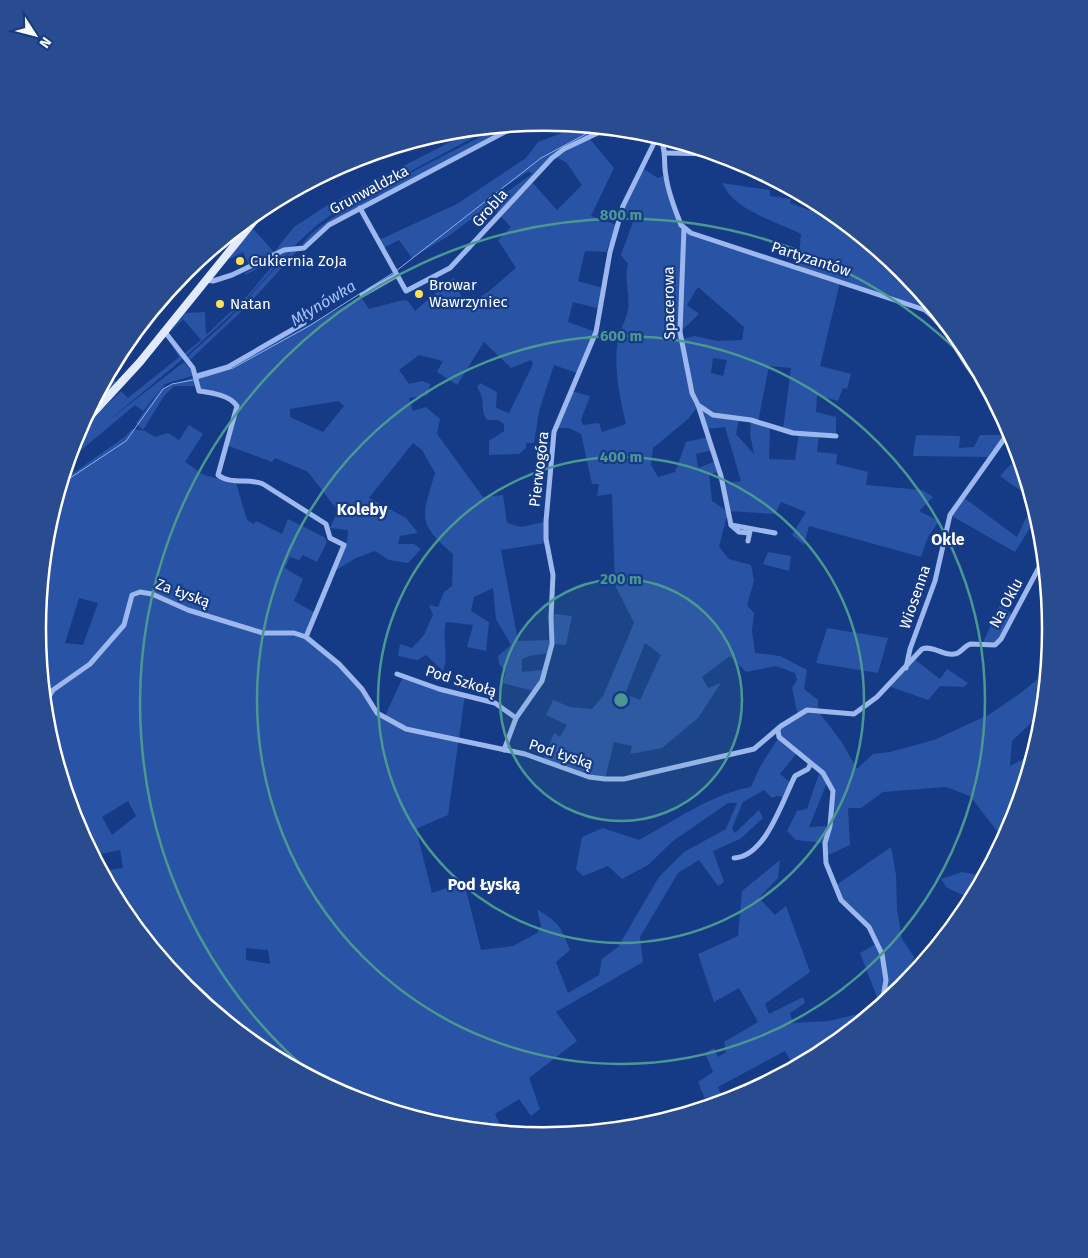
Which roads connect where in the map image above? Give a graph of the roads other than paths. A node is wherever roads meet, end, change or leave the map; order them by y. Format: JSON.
{"nodes":[{"id":1,"x":503,"y":133,"type":"edge"},
{"id":2,"x":595,"y":134,"type":"edge"},
{"id":3,"x":655,"y":144,"type":"edge"},
{"id":4,"x":662,"y":146,"type":"edge"},
{"id":5,"x":665,"y":153,"type":"junction"},
{"id":6,"x":690,"y":153,"type":"edge"},
{"id":7,"x":360,"y":208,"type":"junction"},
{"id":8,"x":684,"y":228,"type":"junction"},
{"id":9,"x":246,"y":230,"type":"edge"},
{"id":10,"x":216,"y":267,"type":"junction"},
{"id":11,"x":397,"y":275,"type":"junction"},
{"id":12,"x":224,"y":278,"type":"junction"},
{"id":13,"x":206,"y":280,"type":"junction"},
{"id":14,"x":362,"y":295,"type":"dead end"},
{"id":15,"x":927,"y":311,"type":"edge"},
{"id":16,"x":304,"y":323,"type":"dead end"},
{"id":17,"x":165,"y":332,"type":"junction"},
{"id":18,"x":949,"y":340,"type":"edge"},
{"id":19,"x":967,"y":367,"type":"edge"},
{"id":20,"x":197,"y":376,"type":"junction"},
{"id":21,"x":698,"y":405,"type":"junction"},
{"id":22,"x":98,"y":409,"type":"edge"},
{"id":23,"x":836,"y":436,"type":"dead end"},
{"id":24,"x":1004,"y":439,"type":"edge"},
{"id":25,"x":750,"y":530,"type":"junction"},
{"id":26,"x":775,"y":533,"type":"dead end"},
{"id":27,"x":748,"y":541,"type":"dead end"},
{"id":28,"x":1038,"y":570,"type":"edge"},
{"id":29,"x":306,"y":636,"type":"junction"},
{"id":30,"x":906,"y":669,"type":"junction"},
{"id":31,"x":397,"y":674,"type":"dead end"},
{"id":32,"x":51,"y":693,"type":"edge"},
{"id":33,"x":516,"y":718,"type":"junction"},
{"id":34,"x":778,"y":730,"type":"junction"},
{"id":35,"x":504,"y":750,"type":"junction"},
{"id":36,"x":810,"y":764,"type":"junction"},
{"id":37,"x":734,"y":858,"type":"dead end"},
{"id":38,"x":884,"y":992,"type":"edge"}],
"edges":[{"from":1,"to":7,"type":"street","name":"Grunwaldzka"},
{"from":2,"to":11,"type":"street","name":"Grobla"},
{"from":3,"to":33,"type":"street","name":"Pierwogóra"},
{"from":4,"to":5,"type":"street"},
{"from":5,"to":6,"type":"street"},
{"from":5,"to":8,"type":"street"},
{"from":7,"to":11,"type":"street","name":"Grobla"},
{"from":7,"to":12,"type":"street","name":"Grunwaldzka"},
{"from":8,"to":15,"type":"street","name":"Partyzantów"},
{"from":8,"to":21,"type":"street","name":"Spacerowa"},
{"from":9,"to":10,"type":"main road"},
{"from":10,"to":12,"type":"street"},
{"from":10,"to":13,"type":"main road"},
{"from":11,"to":14,"type":"street"},
{"from":12,"to":13,"type":"street","name":"Grunwaldzka"},
{"from":13,"to":17,"type":"main road"},
{"from":16,"to":20,"type":"street"},
{"from":17,"to":20,"type":"street"},
{"from":17,"to":22,"type":"main road"},
{"from":18,"to":19,"type":"street","name":"Partyzantów"},
{"from":20,"to":29,"type":"street"},
{"from":21,"to":23,"type":"street"},
{"from":21,"to":25,"type":"street","name":"Spacerowa"},
{"from":24,"to":30,"type":"street","name":"Wiosenna"},
{"from":25,"to":26,"type":"street","name":"Spacerowa"},
{"from":25,"to":27,"type":"street"},
{"from":28,"to":30,"type":"street","name":"Na Oklu"},
{"from":29,"to":32,"type":"street","name":"Za Łyską"},
{"from":29,"to":35,"type":"street","name":"Pod Łyską"},
{"from":30,"to":34,"type":"street","name":"Pod Łyską"},
{"from":31,"to":33,"type":"street","name":"Pod Szkołą"},
{"from":33,"to":35,"type":"street","name":"Pierwogóra"},
{"from":34,"to":35,"type":"street","name":"Pod Łyską"},
{"from":34,"to":36,"type":"street"},
{"from":36,"to":37,"type":"street"},
{"from":36,"to":38,"type":"street"}]}
